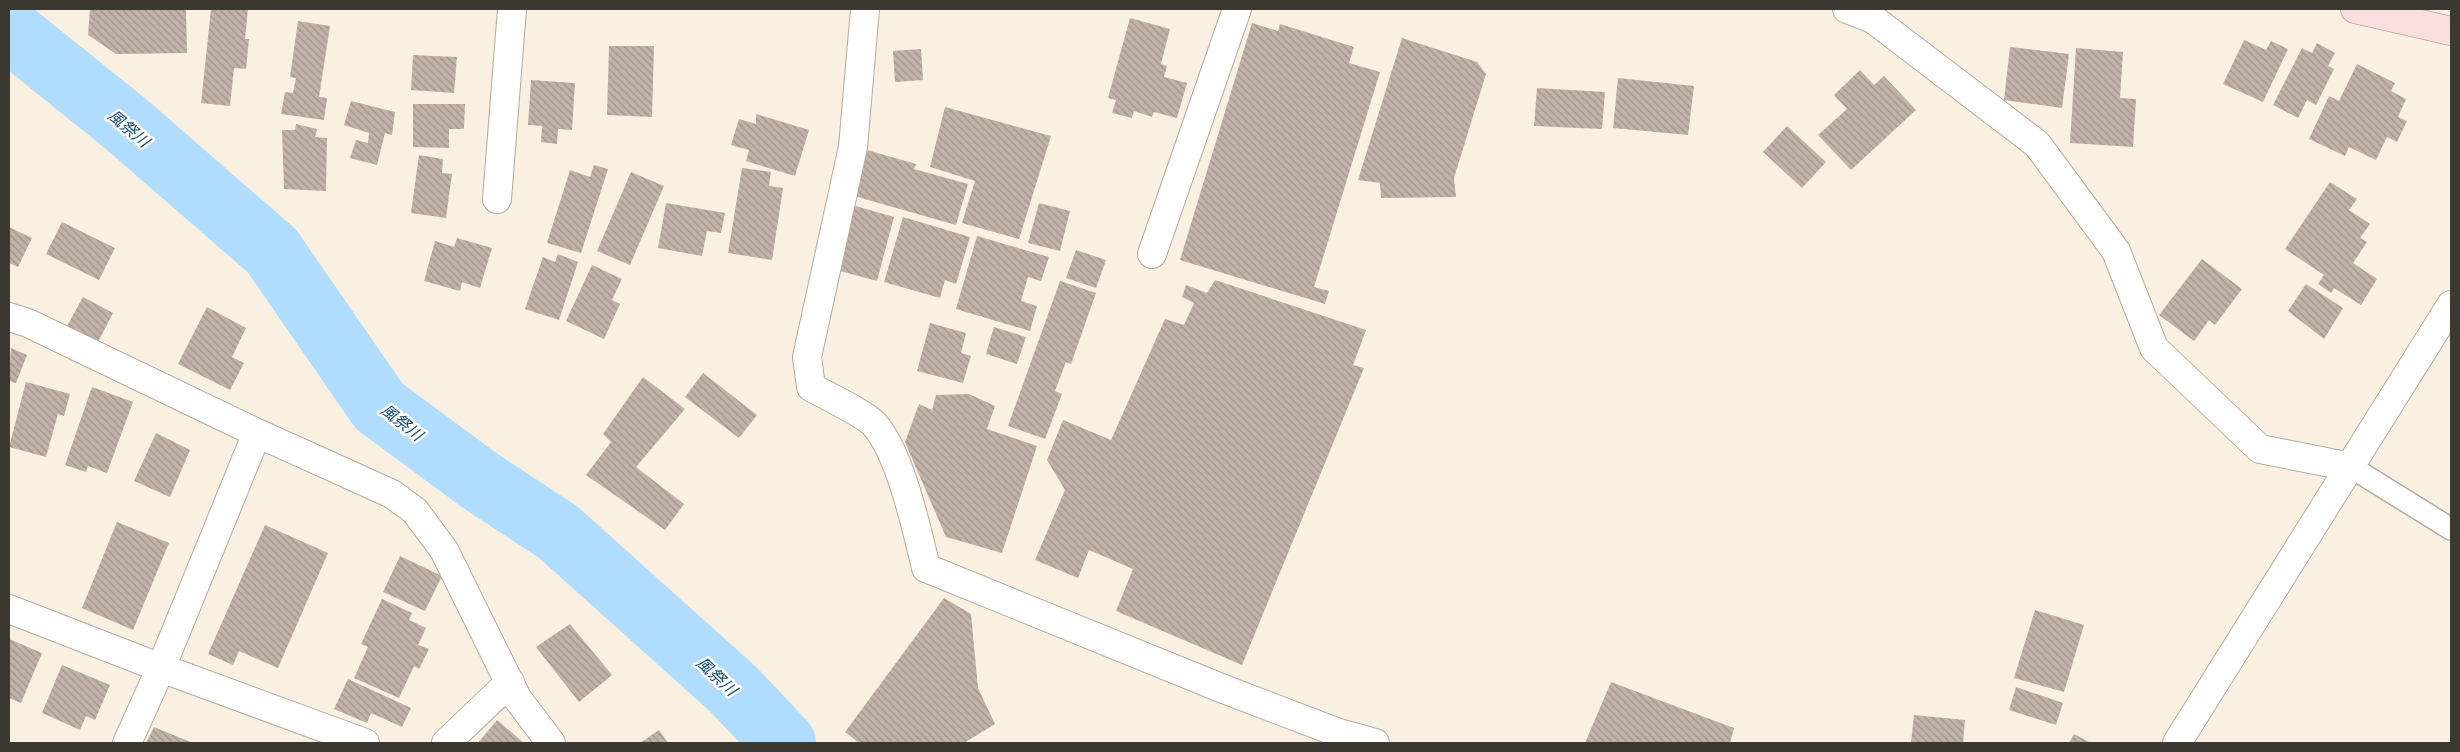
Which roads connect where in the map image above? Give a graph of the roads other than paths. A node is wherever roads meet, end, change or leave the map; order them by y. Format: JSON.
{"nodes":[{"id":1,"x":512,"y":9,"type":"edge"},
{"id":2,"x":865,"y":9,"type":"edge"},
{"id":3,"x":1237,"y":9,"type":"edge"},
{"id":4,"x":1847,"y":9,"type":"edge"},
{"id":5,"x":2355,"y":9,"type":"edge"},
{"id":6,"x":2437,"y":21,"type":"edge"},
{"id":7,"x":497,"y":200,"type":"dead end"},
{"id":8,"x":1152,"y":254,"type":"dead end"},
{"id":9,"x":2451,"y":305,"type":"edge"},
{"id":10,"x":9,"y":317,"type":"edge"},
{"id":11,"x":257,"y":433,"type":"junction"},
{"id":12,"x":2351,"y":467,"type":"junction"},
{"id":13,"x":2451,"y":529,"type":"edge"},
{"id":14,"x":9,"y":609,"type":"edge"},
{"id":15,"x":160,"y":668,"type":"junction"},
{"id":16,"x":510,"y":682,"type":"junction"},
{"id":17,"x":127,"y":743,"type":"edge"},
{"id":18,"x":365,"y":743,"type":"edge"},
{"id":19,"x":446,"y":743,"type":"edge"},
{"id":20,"x":551,"y":743,"type":"edge"},
{"id":21,"x":1375,"y":743,"type":"edge"},
{"id":22,"x":2177,"y":743,"type":"edge"}],
"edges":[{"from":1,"to":7,"type":"street"},
{"from":2,"to":21,"type":"street"},
{"from":3,"to":8,"type":"street"},
{"from":4,"to":12,"type":"street"},
{"from":5,"to":6,"type":"main road"},
{"from":9,"to":12,"type":"street"},
{"from":10,"to":11,"type":"street"},
{"from":11,"to":15,"type":"street"},
{"from":11,"to":16,"type":"street"},
{"from":12,"to":13,"type":"lane"},
{"from":12,"to":22,"type":"street"},
{"from":14,"to":15,"type":"street"},
{"from":15,"to":17,"type":"street"},
{"from":15,"to":18,"type":"street"},
{"from":16,"to":19,"type":"street"},
{"from":16,"to":20,"type":"street"}]}
